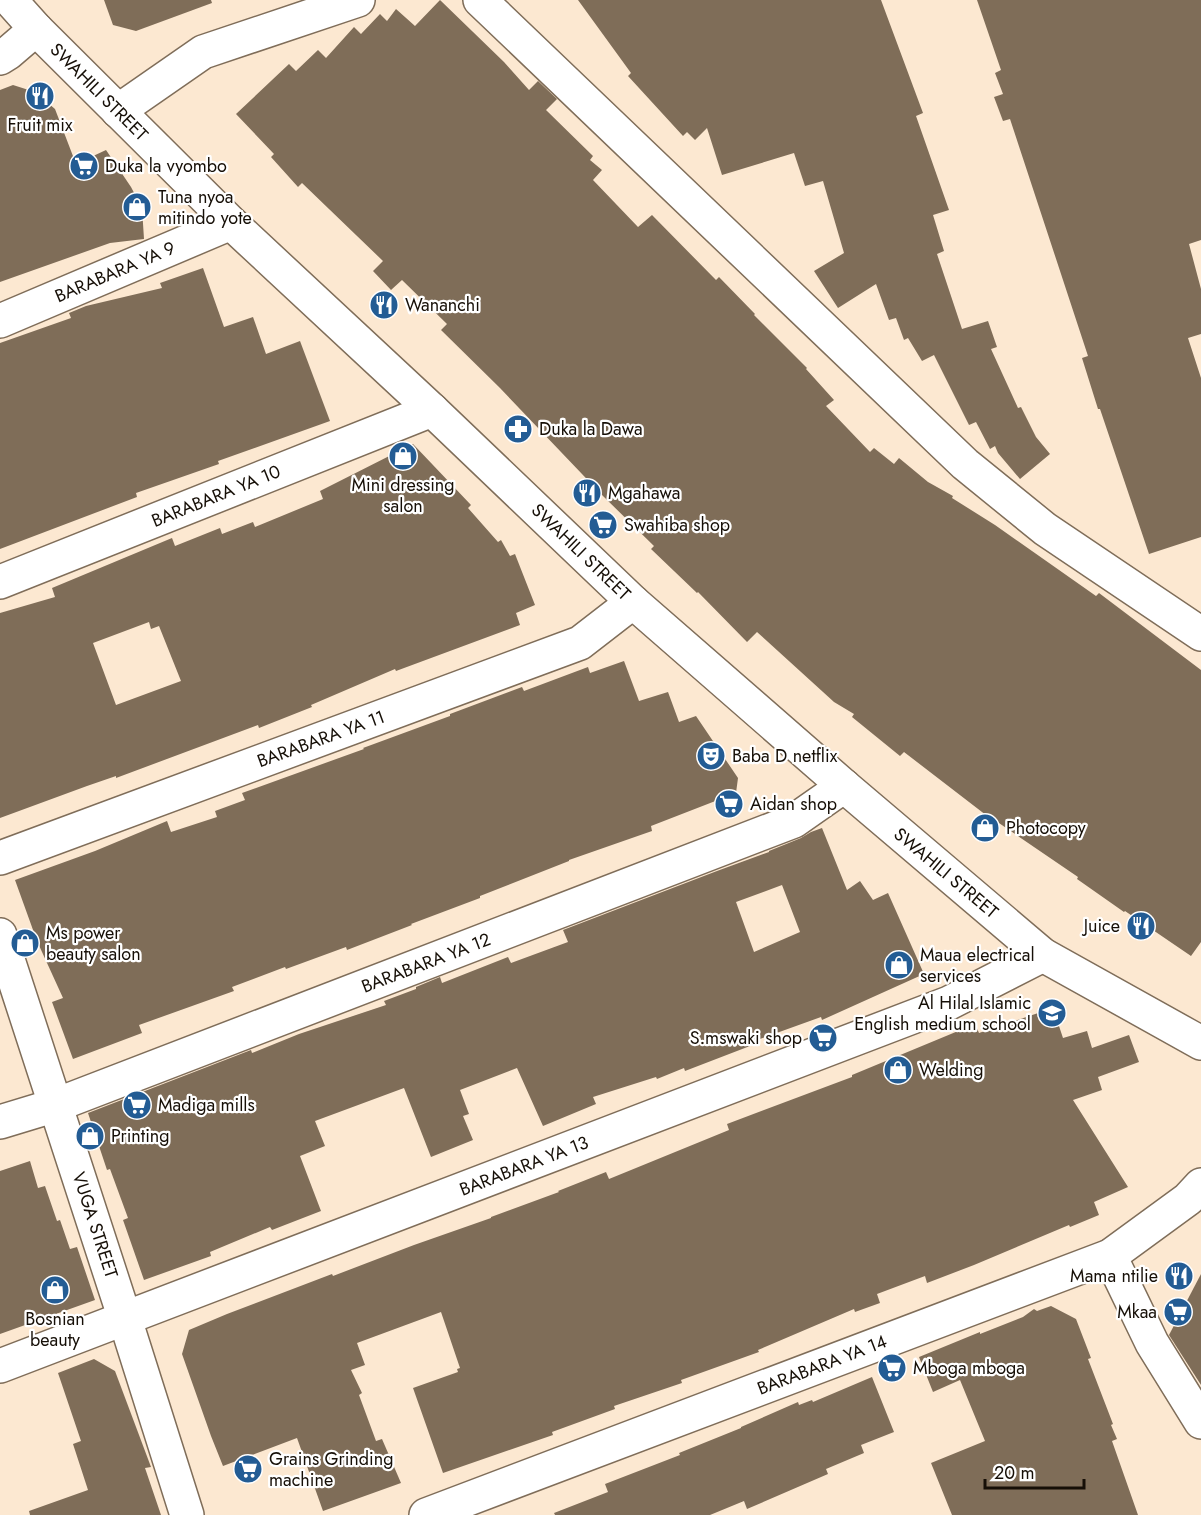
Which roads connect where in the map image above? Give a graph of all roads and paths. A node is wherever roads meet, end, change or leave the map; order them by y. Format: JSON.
{"nodes":[{"id":1,"x":10,"y":0,"type":"edge"},
{"id":2,"x":358,"y":0,"type":"edge"},
{"id":3,"x":480,"y":0,"type":"edge"},
{"id":4,"x":36,"y":29,"type":"junction"},
{"id":5,"x":0,"y":58,"type":"edge"},
{"id":6,"x":118,"y":111,"type":"junction"},
{"id":7,"x":231,"y":223,"type":"junction"},
{"id":8,"x":0,"y":321,"type":"edge"},
{"id":9,"x":432,"y":410,"type":"junction"},
{"id":10,"x":0,"y":582,"type":"edge"},
{"id":11,"x":633,"y":602,"type":"junction"},
{"id":12,"x":1201,"y":634,"type":"edge"},
{"id":13,"x":844,"y":786,"type":"junction"},
{"id":14,"x":0,"y":858,"type":"edge"},
{"id":15,"x":0,"y":935,"type":"edge"},
{"id":16,"x":1043,"y":955,"type":"junction"},
{"id":17,"x":1201,"y":1043,"type":"edge"},
{"id":18,"x":56,"y":1106,"type":"junction"},
{"id":19,"x":0,"y":1122,"type":"edge"},
{"id":20,"x":1201,"y":1185,"type":"edge"},
{"id":21,"x":1110,"y":1256,"type":"junction"},
{"id":22,"x":125,"y":1319,"type":"junction"},
{"id":23,"x":0,"y":1366,"type":"edge"},
{"id":24,"x":1201,"y":1422,"type":"edge"},
{"id":25,"x":187,"y":1515,"type":"edge"},
{"id":26,"x":426,"y":1515,"type":"edge"}],
"edges":[{"from":1,"to":4,"type":"street","name":"SWAHILI STREET"},
{"from":2,"to":6,"type":"street"},
{"from":3,"to":12,"type":"street"},
{"from":4,"to":5,"type":"street"},
{"from":4,"to":6,"type":"street","name":"SWAHILI STREET"},
{"from":6,"to":7,"type":"street","name":"SWAHILI STREET"},
{"from":7,"to":8,"type":"street","name":"BARABARA YA 9"},
{"from":7,"to":9,"type":"street","name":"SWAHILI STREET"},
{"from":9,"to":10,"type":"street","name":"BARABARA YA 10"},
{"from":9,"to":11,"type":"street","name":"SWAHILI STREET"},
{"from":11,"to":13,"type":"street","name":"SWAHILI STREET"},
{"from":11,"to":14,"type":"street","name":"BARABARA YA 11"},
{"from":13,"to":16,"type":"street","name":"SWAHILI STREET"},
{"from":13,"to":18,"type":"street","name":"BARABARA YA 12"},
{"from":15,"to":18,"type":"street","name":"VUGA STREET"},
{"from":16,"to":17,"type":"street","name":"SWAHILI STREET"},
{"from":16,"to":22,"type":"street","name":"BARABARA YA 13"},
{"from":18,"to":19,"type":"street","name":"BARABARA YA 12"},
{"from":18,"to":22,"type":"street","name":"VUGA STREET"},
{"from":20,"to":21,"type":"street","name":"BARABARA YA 14"},
{"from":21,"to":24,"type":"street"},
{"from":21,"to":26,"type":"street","name":"BARABARA YA 14"},
{"from":22,"to":23,"type":"street","name":"BARABARA YA 13"},
{"from":22,"to":25,"type":"street","name":"VUGA STREET"}]}
